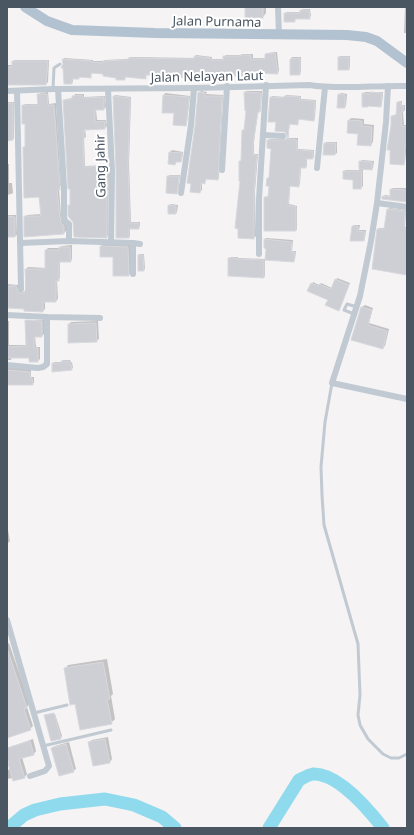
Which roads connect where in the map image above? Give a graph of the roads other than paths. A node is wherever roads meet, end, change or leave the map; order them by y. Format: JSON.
{"nodes":[{"id":1,"x":26,"y":7,"type":"edge"},
{"id":2,"x":278,"y":7,"type":"edge"},
{"id":3,"x":279,"y":35,"type":"junction"},
{"id":4,"x":407,"y":63,"type":"edge"},
{"id":5,"x":60,"y":64,"type":"dead end"},
{"id":6,"x":227,"y":86,"type":"junction"},
{"id":7,"x":266,"y":86,"type":"junction"},
{"id":8,"x":388,"y":86,"type":"junction"},
{"id":9,"x":407,"y":86,"type":"edge"},
{"id":10,"x":325,"y":87,"type":"junction"},
{"id":11,"x":194,"y":88,"type":"junction"},
{"id":12,"x":55,"y":89,"type":"junction"},
{"id":13,"x":108,"y":89,"type":"junction"},
{"id":14,"x":7,"y":91,"type":"edge"},
{"id":15,"x":17,"y":91,"type":"junction"},
{"id":16,"x":263,"y":135,"type":"junction"},
{"id":17,"x":283,"y":136,"type":"dead end"},
{"id":18,"x":318,"y":168,"type":"dead end"},
{"id":19,"x":222,"y":170,"type":"dead end"},
{"id":20,"x":182,"y":193,"type":"dead end"},
{"id":21,"x":377,"y":202,"type":"junction"},
{"id":22,"x":407,"y":207,"type":"edge"},
{"id":23,"x":69,"y":241,"type":"junction"},
{"id":24,"x":111,"y":242,"type":"junction"},
{"id":25,"x":20,"y":243,"type":"junction"},
{"id":26,"x":133,"y":243,"type":"junction"},
{"id":27,"x":140,"y":244,"type":"dead end"},
{"id":28,"x":259,"y":254,"type":"dead end"},
{"id":29,"x":133,"y":274,"type":"dead end"},
{"id":30,"x":21,"y":289,"type":"dead end"},
{"id":31,"x":357,"y":307,"type":"junction"},
{"id":32,"x":354,"y":314,"type":"junction"},
{"id":33,"x":7,"y":315,"type":"edge"},
{"id":34,"x":47,"y":318,"type":"junction"},
{"id":35,"x":100,"y":318,"type":"dead end"},
{"id":36,"x":7,"y":365,"type":"edge"},
{"id":37,"x":332,"y":383,"type":"junction"},
{"id":38,"x":407,"y":399,"type":"edge"},
{"id":39,"x":7,"y":620,"type":"edge"},
{"id":40,"x":67,"y":705,"type":"dead end"},
{"id":41,"x":34,"y":713,"type":"junction"},
{"id":42,"x":111,"y":730,"type":"dead end"},
{"id":43,"x":43,"y":746,"type":"junction"},
{"id":44,"x":407,"y":754,"type":"edge"},
{"id":45,"x":30,"y":776,"type":"dead end"}],
"edges":[{"from":1,"to":3,"type":"main road","name":"Jalan Purnama"},
{"from":2,"to":3,"type":"street"},
{"from":3,"to":4,"type":"main road","name":"Jalan Purnama"},
{"from":5,"to":12,"type":"lane"},
{"from":6,"to":7,"type":"street","name":"Jalan Nelayan Laut"},
{"from":6,"to":11,"type":"street","name":"Jalan Nelayan Laut"},
{"from":6,"to":19,"type":"street"},
{"from":7,"to":10,"type":"street","name":"Jalan Nelayan Laut"},
{"from":7,"to":16,"type":"street"},
{"from":8,"to":9,"type":"street","name":"Jalan Nelayan Laut"},
{"from":8,"to":10,"type":"street","name":"Jalan Nelayan Laut"},
{"from":8,"to":21,"type":"street"},
{"from":10,"to":18,"type":"street"},
{"from":11,"to":13,"type":"street","name":"Jalan Nelayan Laut"},
{"from":11,"to":20,"type":"street"},
{"from":12,"to":13,"type":"street","name":"Jalan Nelayan Laut"},
{"from":12,"to":15,"type":"street","name":"Jalan Nelayan Laut"},
{"from":12,"to":23,"type":"street"},
{"from":13,"to":24,"type":"street","name":"Gang Jahir"},
{"from":14,"to":15,"type":"street","name":"Jalan Nelayan Laut"},
{"from":15,"to":25,"type":"street"},
{"from":16,"to":17,"type":"street"},
{"from":16,"to":28,"type":"street"},
{"from":21,"to":22,"type":"street"},
{"from":21,"to":31,"type":"street"},
{"from":23,"to":24,"type":"street"},
{"from":23,"to":25,"type":"street"},
{"from":24,"to":26,"type":"street"},
{"from":25,"to":30,"type":"street"},
{"from":26,"to":27,"type":"street"},
{"from":26,"to":29,"type":"street"},
{"from":31,"to":32,"type":"street"},
{"from":31,"to":32,"type":"lane"},
{"from":32,"to":37,"type":"street"},
{"from":33,"to":34,"type":"street"},
{"from":34,"to":35,"type":"street"},
{"from":34,"to":36,"type":"street"},
{"from":37,"to":38,"type":"street"},
{"from":37,"to":44,"type":"lane"},
{"from":39,"to":41,"type":"street"},
{"from":40,"to":41,"type":"lane"},
{"from":41,"to":43,"type":"street"},
{"from":42,"to":43,"type":"lane"},
{"from":43,"to":45,"type":"street"}]}
